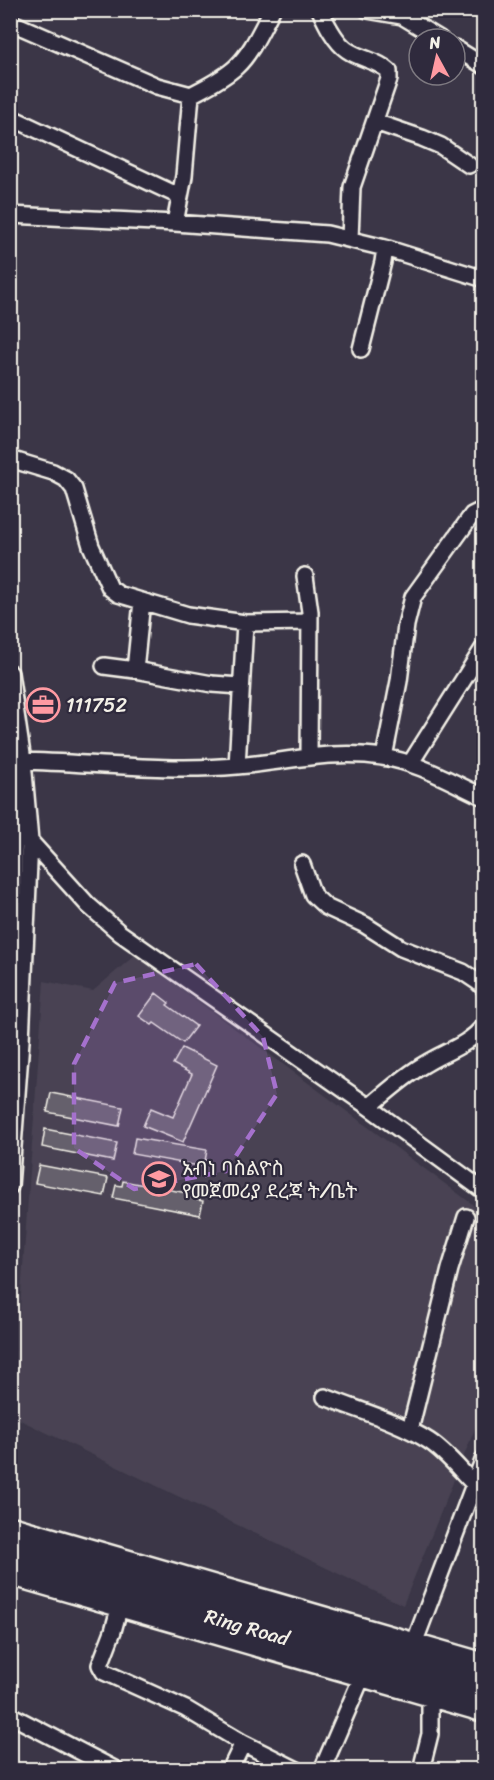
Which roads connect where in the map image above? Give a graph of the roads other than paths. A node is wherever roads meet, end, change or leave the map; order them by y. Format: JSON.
{"nodes":[{"id":1,"x":272,"y":10,"type":"edge"},
{"id":2,"x":320,"y":10,"type":"edge"},
{"id":3,"x":367,"y":10,"type":"edge"},
{"id":4,"x":420,"y":10,"type":"edge"},
{"id":5,"x":402,"y":16,"type":"junction"},
{"id":6,"x":10,"y":22,"type":"edge"},
{"id":7,"x":420,"y":27,"type":"edge"},
{"id":8,"x":467,"y":56,"type":"edge"},
{"id":9,"x":483,"y":66,"type":"edge"},
{"id":10,"x":190,"y":95,"type":"junction"},
{"id":11,"x":10,"y":117,"type":"edge"},
{"id":12,"x":375,"y":122,"type":"junction"},
{"id":13,"x":469,"y":165,"type":"dead end"},
{"id":14,"x":179,"y":196,"type":"junction"},
{"id":15,"x":10,"y":215,"type":"edge"},
{"id":16,"x":176,"y":223,"type":"junction"},
{"id":17,"x":350,"y":239,"type":"junction"},
{"id":18,"x":385,"y":248,"type":"junction"},
{"id":19,"x":483,"y":279,"type":"edge"},
{"id":20,"x":361,"y":349,"type":"dead end"},
{"id":21,"x":10,"y":459,"type":"edge"},
{"id":22,"x":483,"y":512,"type":"edge"},
{"id":23,"x":305,"y":576,"type":"dead end"},
{"id":24,"x":142,"y":601,"type":"junction"},
{"id":25,"x":245,"y":622,"type":"junction"},
{"id":26,"x":310,"y":622,"type":"junction"},
{"id":27,"x":483,"y":647,"type":"edge"},
{"id":28,"x":104,"y":666,"type":"dead end"},
{"id":29,"x":135,"y":670,"type":"junction"},
{"id":30,"x":10,"y":673,"type":"edge"},
{"id":31,"x":241,"y":686,"type":"junction"},
{"id":32,"x":309,"y":756,"type":"junction"},
{"id":33,"x":384,"y":757,"type":"junction"},
{"id":34,"x":23,"y":761,"type":"junction"},
{"id":35,"x":410,"y":764,"type":"junction"},
{"id":36,"x":237,"y":766,"type":"junction"},
{"id":37,"x":10,"y":787,"type":"edge"},
{"id":38,"x":483,"y":797,"type":"edge"},
{"id":39,"x":18,"y":837,"type":"edge"},
{"id":40,"x":12,"y":862,"type":"edge"},
{"id":41,"x":302,"y":864,"type":"dead end"},
{"id":42,"x":10,"y":952,"type":"edge"},
{"id":43,"x":483,"y":988,"type":"edge"},
{"id":44,"x":483,"y":1026,"type":"edge"},
{"id":45,"x":369,"y":1107,"type":"junction"},
{"id":46,"x":14,"y":1113,"type":"edge"},
{"id":47,"x":10,"y":1186,"type":"edge"},
{"id":48,"x":483,"y":1191,"type":"edge"},
{"id":49,"x":466,"y":1217,"type":"dead end"},
{"id":50,"x":325,"y":1397,"type":"dead end"},
{"id":51,"x":410,"y":1430,"type":"junction"},
{"id":52,"x":483,"y":1458,"type":"edge"},
{"id":53,"x":473,"y":1483,"type":"junction"},
{"id":54,"x":10,"y":1524,"type":"edge"},
{"id":55,"x":10,"y":1542,"type":"edge"},
{"id":56,"x":10,"y":1559,"type":"edge"},
{"id":57,"x":10,"y":1577,"type":"edge"},
{"id":58,"x":119,"y":1609,"type":"junction"},
{"id":59,"x":412,"y":1649,"type":"junction"},
{"id":60,"x":483,"y":1661,"type":"edge"},
{"id":61,"x":483,"y":1678,"type":"edge"},
{"id":62,"x":361,"y":1679,"type":"junction"},
{"id":63,"x":483,"y":1696,"type":"edge"},
{"id":64,"x":430,"y":1698,"type":"junction"},
{"id":65,"x":483,"y":1714,"type":"edge"},
{"id":66,"x":10,"y":1715,"type":"edge"},
{"id":67,"x":243,"y":1743,"type":"junction"},
{"id":68,"x":116,"y":1770,"type":"edge"},
{"id":69,"x":230,"y":1770,"type":"edge"},
{"id":70,"x":297,"y":1770,"type":"edge"},
{"id":71,"x":322,"y":1770,"type":"edge"},
{"id":72,"x":421,"y":1770,"type":"edge"}],
"edges":[{"from":1,"to":10,"type":"street"},
{"from":2,"to":12,"type":"street"},
{"from":3,"to":5,"type":"street"},
{"from":4,"to":5,"type":"street"},
{"from":5,"to":7,"type":"street"},
{"from":6,"to":10,"type":"street"},
{"from":8,"to":9,"type":"street"},
{"from":10,"to":14,"type":"street"},
{"from":11,"to":14,"type":"street"},
{"from":12,"to":13,"type":"street"},
{"from":12,"to":17,"type":"street"},
{"from":14,"to":16,"type":"street"},
{"from":15,"to":16,"type":"street"},
{"from":16,"to":17,"type":"street"},
{"from":17,"to":18,"type":"street"},
{"from":18,"to":19,"type":"street"},
{"from":18,"to":20,"type":"street"},
{"from":21,"to":24,"type":"street"},
{"from":22,"to":33,"type":"street"},
{"from":23,"to":26,"type":"street"},
{"from":24,"to":25,"type":"street"},
{"from":24,"to":29,"type":"street"},
{"from":25,"to":26,"type":"street"},
{"from":25,"to":31,"type":"street"},
{"from":26,"to":32,"type":"street"},
{"from":27,"to":35,"type":"street"},
{"from":28,"to":29,"type":"street"},
{"from":29,"to":31,"type":"street"},
{"from":30,"to":34,"type":"street"},
{"from":31,"to":36,"type":"street"},
{"from":32,"to":33,"type":"street"},
{"from":32,"to":36,"type":"street"},
{"from":33,"to":35,"type":"street"},
{"from":34,"to":36,"type":"street"},
{"from":34,"to":39,"type":"street"},
{"from":35,"to":38,"type":"street"},
{"from":37,"to":39,"type":"street"},
{"from":39,"to":40,"type":"street"},
{"from":39,"to":45,"type":"street"},
{"from":39,"to":46,"type":"street"},
{"from":40,"to":42,"type":"street"},
{"from":41,"to":43,"type":"street"},
{"from":44,"to":45,"type":"street"},
{"from":45,"to":48,"type":"street"},
{"from":46,"to":47,"type":"street"},
{"from":49,"to":51,"type":"street"},
{"from":50,"to":51,"type":"street"},
{"from":51,"to":53,"type":"street"},
{"from":52,"to":53,"type":"street"},
{"from":53,"to":59,"type":"street"},
{"from":54,"to":59,"type":"street"},
{"from":55,"to":59,"type":"highway","name":"Ring Road"},
{"from":56,"to":63,"type":"highway","name":"Ring Road"},
{"from":57,"to":58,"type":"street"},
{"from":58,"to":62,"type":"street"},
{"from":58,"to":67,"type":"street"},
{"from":59,"to":60,"type":"street"},
{"from":59,"to":61,"type":"highway","name":"Ring Road"},
{"from":62,"to":64,"type":"street"},
{"from":62,"to":71,"type":"street"},
{"from":64,"to":65,"type":"street"},
{"from":64,"to":72,"type":"street"},
{"from":66,"to":68,"type":"street"},
{"from":67,"to":69,"type":"street"},
{"from":67,"to":70,"type":"street"}]}
